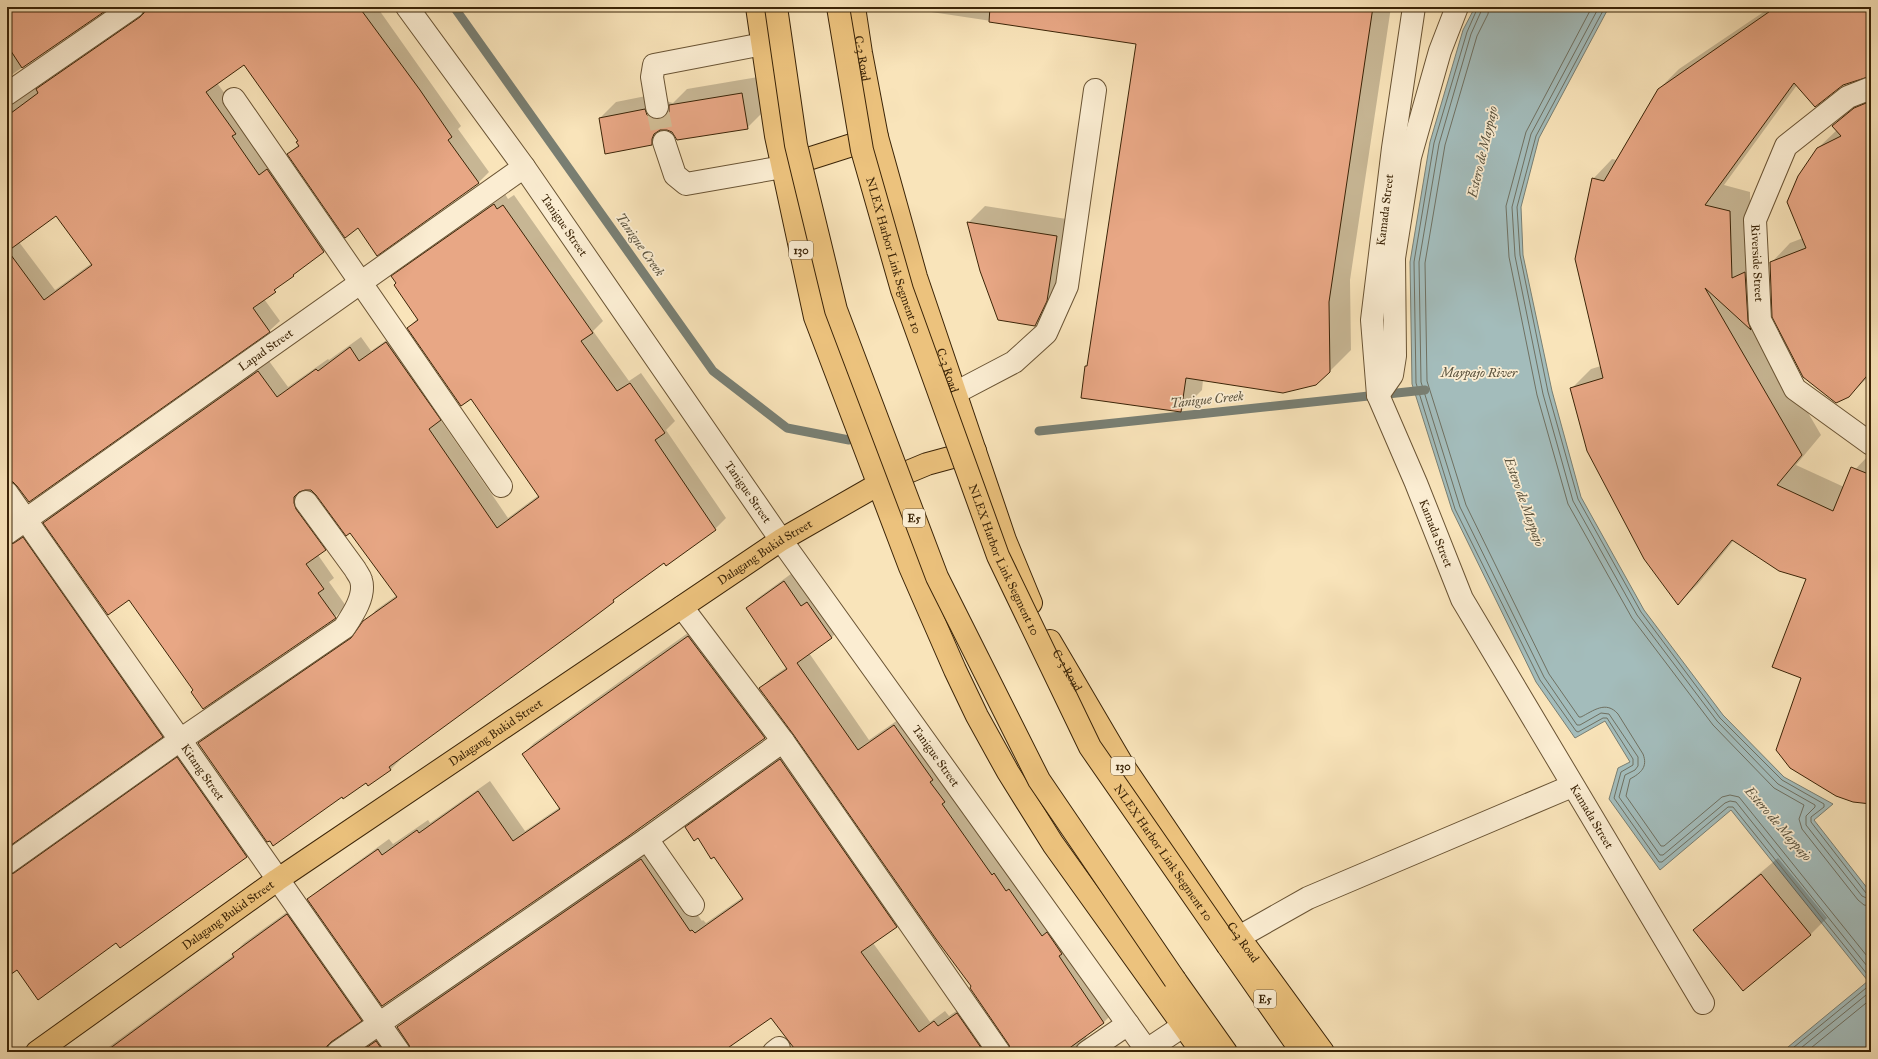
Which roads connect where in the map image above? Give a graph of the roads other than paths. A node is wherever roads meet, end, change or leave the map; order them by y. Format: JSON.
{"nodes":[{"id":1,"x":133,"y":7,"type":"edge"},
{"id":2,"x":407,"y":7,"type":"edge"},
{"id":3,"x":757,"y":7,"type":"edge"},
{"id":4,"x":776,"y":7,"type":"edge"},
{"id":5,"x":838,"y":7,"type":"edge"},
{"id":6,"x":854,"y":7,"type":"edge"},
{"id":7,"x":1414,"y":7,"type":"edge"},
{"id":8,"x":1457,"y":7,"type":"edge"},
{"id":9,"x":763,"y":44,"type":"junction"},
{"id":10,"x":1871,"y":88,"type":"edge"},
{"id":11,"x":1095,"y":90,"type":"dead end"},
{"id":12,"x":7,"y":94,"type":"edge"},
{"id":13,"x":234,"y":99,"type":"dead end"},
{"id":14,"x":657,"y":107,"type":"tunnel mouth"},
{"id":15,"x":877,"y":137,"type":"junction"},
{"id":16,"x":664,"y":142,"type":"tunnel mouth"},
{"id":17,"x":524,"y":167,"type":"junction"},
{"id":18,"x":783,"y":167,"type":"junction"},
{"id":19,"x":361,"y":283,"type":"junction"},
{"id":20,"x":955,"y":392,"type":"junction"},
{"id":21,"x":1378,"y":394,"type":"junction"},
{"id":22,"x":1871,"y":444,"type":"edge"},
{"id":23,"x":975,"y":452,"type":"junction"},
{"id":24,"x":879,"y":484,"type":"junction"},
{"id":25,"x":501,"y":486,"type":"dead end"},
{"id":26,"x":7,"y":493,"type":"edge"},
{"id":27,"x":306,"y":502,"type":"dead end"},
{"id":28,"x":26,"y":519,"type":"junction"},
{"id":29,"x":7,"y":533,"type":"edge"},
{"id":30,"x":781,"y":540,"type":"junction"},
{"id":31,"x":682,"y":607,"type":"junction"},
{"id":32,"x":180,"y":740,"type":"junction"},
{"id":33,"x":783,"y":741,"type":"junction"},
{"id":34,"x":1572,"y":786,"type":"junction"},
{"id":35,"x":647,"y":839,"type":"junction"},
{"id":36,"x":7,"y":863,"type":"edge"},
{"id":37,"x":277,"y":880,"type":"junction"},
{"id":38,"x":693,"y":905,"type":"dead end"},
{"id":39,"x":1239,"y":937,"type":"junction"},
{"id":40,"x":1703,"y":1003,"type":"dead end"},
{"id":41,"x":379,"y":1023,"type":"junction"},
{"id":42,"x":1128,"y":1024,"type":"junction"},
{"id":43,"x":1183,"y":1026,"type":"junction"},
{"id":44,"x":1146,"y":1051,"type":"edge"},
{"id":45,"x":37,"y":1052,"type":"edge"},
{"id":46,"x":338,"y":1052,"type":"edge"},
{"id":47,"x":399,"y":1052,"type":"edge"},
{"id":48,"x":999,"y":1052,"type":"edge"},
{"id":49,"x":1087,"y":1052,"type":"edge"},
{"id":50,"x":1202,"y":1052,"type":"edge"},
{"id":51,"x":1226,"y":1052,"type":"edge"},
{"id":52,"x":1302,"y":1052,"type":"edge"},
{"id":53,"x":1323,"y":1052,"type":"edge"}],
"edges":[{"from":1,"to":12,"type":"street"},
{"from":2,"to":17,"type":"street","name":"Tanigue Street"},
{"from":3,"to":9,"type":"main road","number":"130"},
{"from":4,"to":51,"type":"main road","number":"E5","bridge":true},
{"from":5,"to":52,"type":"main road","name":"NLEX Harbor Link Segment 10","number":"E5","bridge":true},
{"from":6,"to":15,"type":"main road","name":"C-3 Road","number":"130"},
{"from":7,"to":21,"type":"street","name":"Kamada Street"},
{"from":8,"to":21,"type":"street"},
{"from":9,"to":14,"type":"street"},
{"from":9,"to":18,"type":"main road","number":"130"},
{"from":10,"to":22,"type":"street","name":"Riverside Street"},
{"from":11,"to":20,"type":"street"},
{"from":13,"to":19,"type":"street"},
{"from":15,"to":18,"type":"main road"},
{"from":15,"to":20,"type":"main road","name":"C-3 Road","number":"130"},
{"from":16,"to":18,"type":"street"},
{"from":17,"to":19,"type":"street","name":"Lapad Street"},
{"from":17,"to":30,"type":"street","name":"Tanigue Street"},
{"from":18,"to":24,"type":"main road","number":"130"},
{"from":19,"to":25,"type":"street"},
{"from":19,"to":28,"type":"street","name":"Lapad Street"},
{"from":20,"to":23,"type":"main road","name":"C-3 Road","number":"130"},
{"from":21,"to":34,"type":"street","name":"Kamada Street"},
{"from":23,"to":24,"type":"main road","name":"Dalagang Bukid Street"},
{"from":23,"to":39,"type":"main road","name":"C-3 Road","number":"130"},
{"from":24,"to":30,"type":"main road","name":"Dalagang Bukid Street"},
{"from":24,"to":43,"type":"main road","number":"130"},
{"from":26,"to":28,"type":"street","name":"Kitang Street"},
{"from":27,"to":32,"type":"street"},
{"from":28,"to":29,"type":"street","name":"Lapad Street"},
{"from":28,"to":32,"type":"street","name":"Kitang Street"},
{"from":30,"to":31,"type":"main road","name":"Dalagang Bukid Street"},
{"from":30,"to":42,"type":"street","name":"Tanigue Street"},
{"from":31,"to":33,"type":"street"},
{"from":31,"to":37,"type":"main road","name":"Dalagang Bukid Street"},
{"from":32,"to":36,"type":"street"},
{"from":32,"to":37,"type":"street","name":"Kitang Street"},
{"from":33,"to":35,"type":"street"},
{"from":33,"to":48,"type":"street"},
{"from":34,"to":39,"type":"street"},
{"from":34,"to":40,"type":"street","name":"Kamada Street"},
{"from":35,"to":38,"type":"street"},
{"from":35,"to":41,"type":"street"},
{"from":37,"to":41,"type":"street","name":"Kitang Street"},
{"from":37,"to":45,"type":"main road","name":"Dalagang Bukid Street"},
{"from":39,"to":53,"type":"main road","name":"C-3 Road","number":"130"},
{"from":41,"to":46,"type":"street"},
{"from":41,"to":47,"type":"street","name":"Kitang Street"},
{"from":42,"to":44,"type":"street","name":"Tanigue Street"},
{"from":42,"to":49,"type":"street"},
{"from":43,"to":44,"type":"street"},
{"from":43,"to":50,"type":"main road","number":"130"}]}
